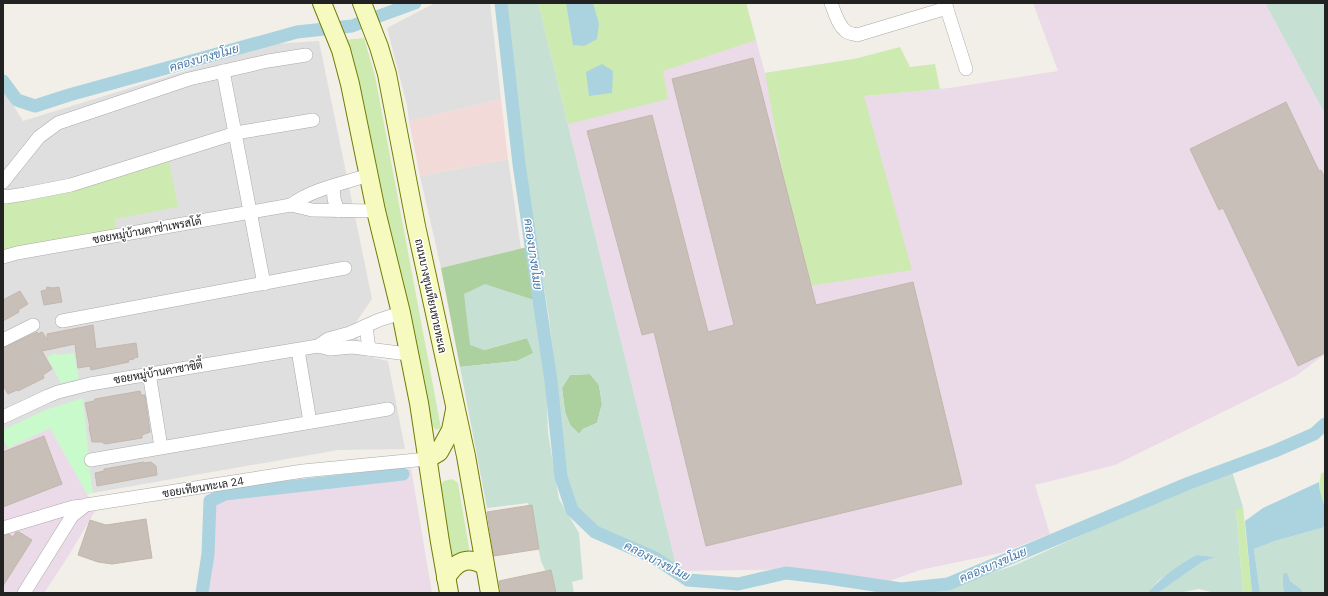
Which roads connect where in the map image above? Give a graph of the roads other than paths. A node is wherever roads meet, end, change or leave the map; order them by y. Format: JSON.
{"nodes":[{"id":1,"x":362,"y":3,"type":"edge"},
{"id":2,"x":832,"y":3,"type":"edge"},
{"id":3,"x":323,"y":6,"type":"edge"},
{"id":4,"x":946,"y":6,"type":"edge"},
{"id":5,"x":306,"y":55,"type":"dead end"},
{"id":6,"x":966,"y":69,"type":"dead end"},
{"id":7,"x":223,"y":71,"type":"junction"},
{"id":8,"x":312,"y":120,"type":"dead end"},
{"id":9,"x":236,"y":134,"type":"junction"},
{"id":10,"x":369,"y":175,"type":"junction"},
{"id":11,"x":3,"y":182,"type":"edge"},
{"id":12,"x":334,"y":186,"type":"junction"},
{"id":13,"x":3,"y":196,"type":"edge"},
{"id":14,"x":291,"y":205,"type":"junction"},
{"id":15,"x":338,"y":211,"type":"junction"},
{"id":16,"x":376,"y":211,"type":"junction"},
{"id":17,"x":250,"y":212,"type":"junction"},
{"id":18,"x":3,"y":257,"type":"edge"},
{"id":19,"x":345,"y":268,"type":"dead end"},
{"id":20,"x":264,"y":284,"type":"junction"},
{"id":21,"x":400,"y":313,"type":"junction"},
{"id":22,"x":62,"y":321,"type":"dead end"},
{"id":23,"x":33,"y":325,"type":"dead end"},
{"id":24,"x":366,"y":326,"type":"junction"},
{"id":25,"x":3,"y":340,"type":"edge"},
{"id":26,"x":318,"y":346,"type":"junction"},
{"id":27,"x":370,"y":349,"type":"junction"},
{"id":28,"x":298,"y":350,"type":"junction"},
{"id":29,"x":408,"y":354,"type":"junction"},
{"id":30,"x":149,"y":373,"type":"junction"},
{"id":31,"x":456,"y":408,"type":"junction"},
{"id":32,"x":388,"y":409,"type":"dead end"},
{"id":33,"x":3,"y":417,"type":"edge"},
{"id":34,"x":310,"y":422,"type":"junction"},
{"id":35,"x":161,"y":447,"type":"junction"},
{"id":36,"x":427,"y":459,"type":"junction"},
{"id":37,"x":91,"y":460,"type":"dead end"},
{"id":38,"x":86,"y":505,"type":"junction"},
{"id":39,"x":3,"y":528,"type":"edge"},
{"id":40,"x":485,"y":566,"type":"junction"},
{"id":41,"x":447,"y":586,"type":"edge"},
{"id":42,"x":24,"y":593,"type":"edge"},
{"id":43,"x":490,"y":593,"type":"edge"}],
"edges":[{"from":1,"to":31,"type":"main road","name":"ถนนบางขุนเทียนชายทะเล"},
{"from":2,"to":4,"type":"street"},
{"from":3,"to":10,"type":"main road"},
{"from":4,"to":6,"type":"street"},
{"from":5,"to":7,"type":"street"},
{"from":7,"to":9,"type":"street"},
{"from":7,"to":11,"type":"street"},
{"from":8,"to":9,"type":"street"},
{"from":9,"to":13,"type":"street"},
{"from":9,"to":17,"type":"street"},
{"from":10,"to":12,"type":"street","name":"ซอยหมู่บ้านคาซ่าเพรสโต้"},
{"from":10,"to":16,"type":"main road"},
{"from":12,"to":14,"type":"street","name":"ซอยหมู่บ้านคาซ่าเพรสโต้"},
{"from":12,"to":15,"type":"street"},
{"from":14,"to":15,"type":"street","name":"ซอยหมู่บ้านคาซ่าเพรสโต้"},
{"from":14,"to":17,"type":"street","name":"ซอยหมู่บ้านคาซ่าเพรสโต้"},
{"from":15,"to":16,"type":"street","name":"ซอยหมู่บ้านคาซ่าเพรสโต้"},
{"from":16,"to":21,"type":"main road"},
{"from":17,"to":18,"type":"street","name":"ซอยหมู่บ้านคาซ่าเพรสโต้"},
{"from":17,"to":20,"type":"street"},
{"from":19,"to":20,"type":"street"},
{"from":20,"to":22,"type":"street"},
{"from":21,"to":24,"type":"street","name":"ซอยหมู่บ้านคาซาซิตี้"},
{"from":21,"to":29,"type":"main road"},
{"from":23,"to":25,"type":"street"},
{"from":24,"to":26,"type":"street","name":"ซอยหมู่บ้านคาซาซิตี้"},
{"from":24,"to":27,"type":"street"},
{"from":26,"to":27,"type":"street","name":"ซอยหมู่บ้านคาซาซิตี้"},
{"from":26,"to":28,"type":"street","name":"ซอยหมู่บ้านคาซาซิตี้"},
{"from":27,"to":29,"type":"street","name":"ซอยหมู่บ้านคาซาซิตี้"},
{"from":28,"to":30,"type":"street","name":"ซอยหมู่บ้านคาซาซิตี้"},
{"from":28,"to":34,"type":"street"},
{"from":29,"to":36,"type":"main road"},
{"from":30,"to":33,"type":"street","name":"ซอยหมู่บ้านคาซาซิตี้"},
{"from":30,"to":35,"type":"street"},
{"from":31,"to":36,"type":"main road"},
{"from":31,"to":40,"type":"main road","name":"ถนนบางขุนเทียนชายทะเล"},
{"from":32,"to":34,"type":"street"},
{"from":34,"to":35,"type":"street"},
{"from":35,"to":37,"type":"street"},
{"from":36,"to":38,"type":"street","name":"ซอยเทียนทะเล 24"},
{"from":36,"to":41,"type":"main road"},
{"from":38,"to":39,"type":"street","name":"ซอยเทียนทะเล 24"},
{"from":38,"to":42,"type":"street"},
{"from":40,"to":41,"type":"main road"},
{"from":40,"to":43,"type":"main road","name":"ถนนบางขุนเทียนชายทะเล"}]}
